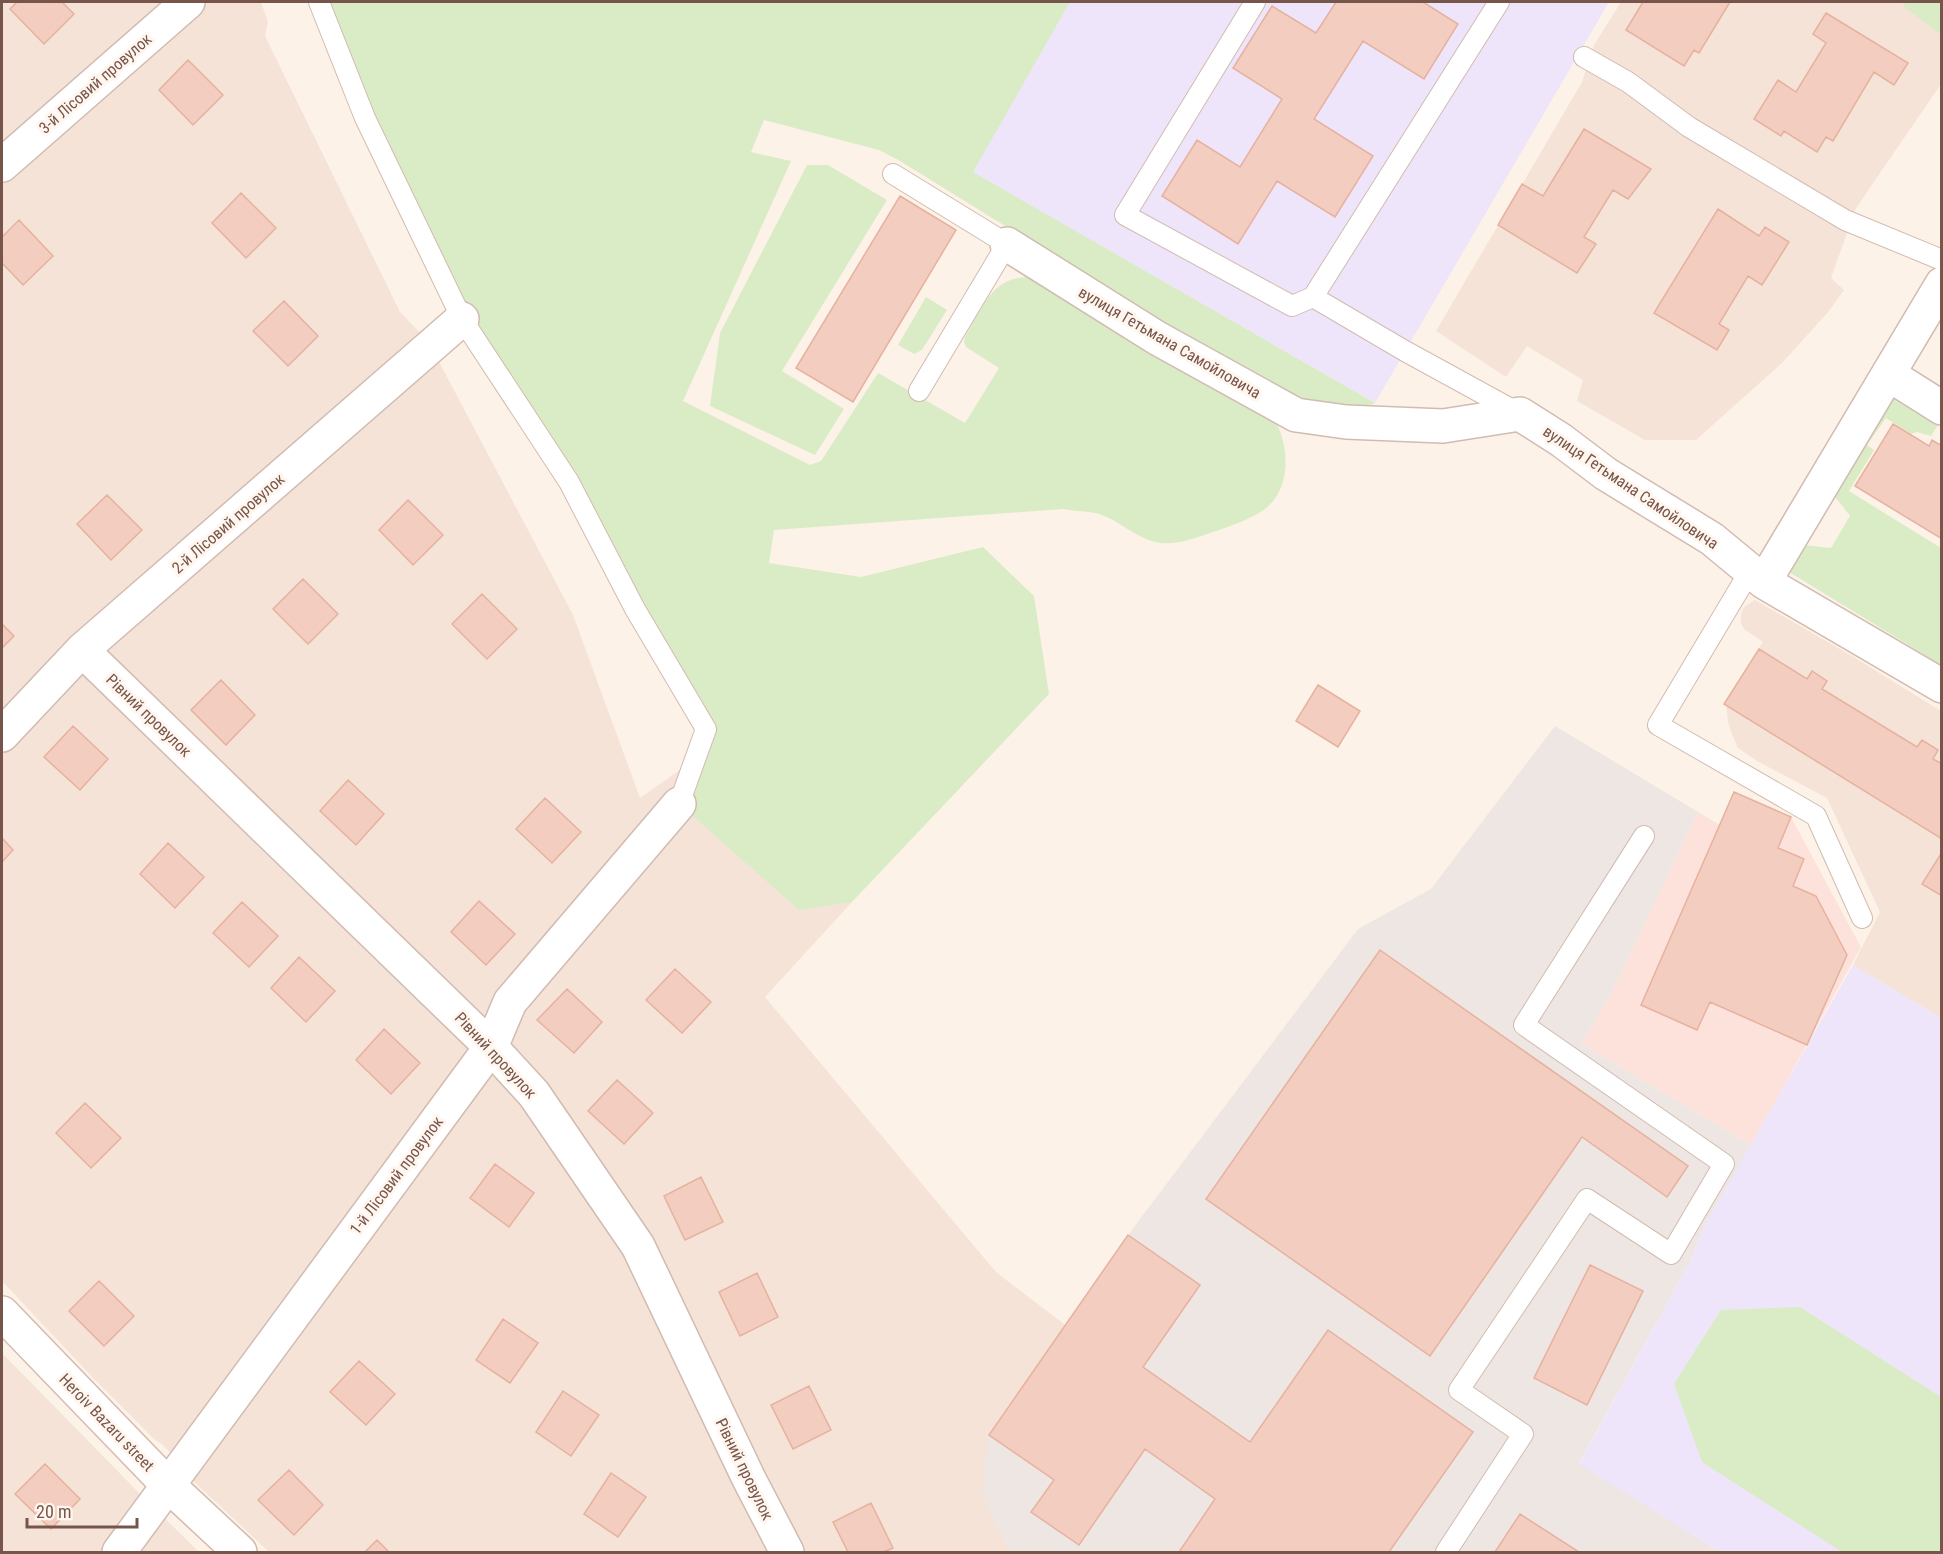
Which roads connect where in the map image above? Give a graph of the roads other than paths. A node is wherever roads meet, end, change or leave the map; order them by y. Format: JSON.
{"nodes":[{"id":1,"x":188,"y":2,"type":"edge"},
{"id":2,"x":319,"y":2,"type":"edge"},
{"id":3,"x":1255,"y":2,"type":"edge"},
{"id":4,"x":1498,"y":2,"type":"edge"},
{"id":5,"x":1584,"y":57,"type":"dead end"},
{"id":6,"x":2,"y":165,"type":"edge"},
{"id":7,"x":893,"y":174,"type":"dead end"},
{"id":8,"x":1007,"y":244,"type":"junction"},
{"id":9,"x":1941,"y":260,"type":"edge"},
{"id":10,"x":1941,"y":284,"type":"edge"},
{"id":11,"x":1313,"y":297,"type":"junction"},
{"id":12,"x":462,"y":319,"type":"junction"},
{"id":13,"x":1888,"y":374,"type":"junction"},
{"id":14,"x":919,"y":391,"type":"dead end"},
{"id":15,"x":1941,"y":408,"type":"edge"},
{"id":16,"x":1520,"y":414,"type":"junction"},
{"id":17,"x":1757,"y":577,"type":"junction"},
{"id":18,"x":82,"y":650,"type":"junction"},
{"id":19,"x":1941,"y":686,"type":"edge"},
{"id":20,"x":2,"y":735,"type":"edge"},
{"id":21,"x":679,"y":804,"type":"joint"},
{"id":22,"x":1644,"y":836,"type":"dead end"},
{"id":23,"x":1862,"y":918,"type":"dead end"},
{"id":24,"x":491,"y":1047,"type":"junction"},
{"id":25,"x":2,"y":1313,"type":"edge"},
{"id":26,"x":167,"y":1484,"type":"junction"},
{"id":27,"x":118,"y":1552,"type":"edge"},
{"id":28,"x":240,"y":1552,"type":"edge"},
{"id":29,"x":787,"y":1552,"type":"edge"},
{"id":30,"x":1446,"y":1552,"type":"edge"}],
"edges":[{"from":1,"to":6,"type":"street","name":"3-й Лісовий провулок"},
{"from":2,"to":12,"type":"lane"},
{"from":3,"to":11,"type":"lane"},
{"from":4,"to":11,"type":"lane"},
{"from":5,"to":9,"type":"lane"},
{"from":7,"to":8,"type":"lane"},
{"from":8,"to":14,"type":"lane"},
{"from":8,"to":16,"type":"street","name":"вулиця Гетьмана Самойловича"},
{"from":10,"to":13,"type":"street"},
{"from":11,"to":16,"type":"lane"},
{"from":12,"to":18,"type":"street","name":"2-й Лісовий провулок"},
{"from":12,"to":21,"type":"lane"},
{"from":13,"to":15,"type":"street"},
{"from":13,"to":17,"type":"street"},
{"from":16,"to":17,"type":"street","name":"вулиця Гетьмана Самойловича"},
{"from":17,"to":19,"type":"street","name":"вулиця Гетьмана Самойловича"},
{"from":17,"to":23,"type":"lane"},
{"from":18,"to":20,"type":"street","name":"2-й Лісовий провулок"},
{"from":18,"to":24,"type":"street","name":"Рівний провулок"},
{"from":21,"to":24,"type":"street","name":"1-й Лісовий провулок"},
{"from":22,"to":30,"type":"lane"},
{"from":24,"to":26,"type":"street","name":"1-й Лісовий провулок"},
{"from":24,"to":29,"type":"street","name":"Рівний провулок"},
{"from":25,"to":26,"type":"street","name":"Heroiv Bazaru street"},
{"from":26,"to":27,"type":"street","name":"1-й Лісовий провулок"},
{"from":26,"to":28,"type":"street","name":"Heroiv Bazaru street"}]}
